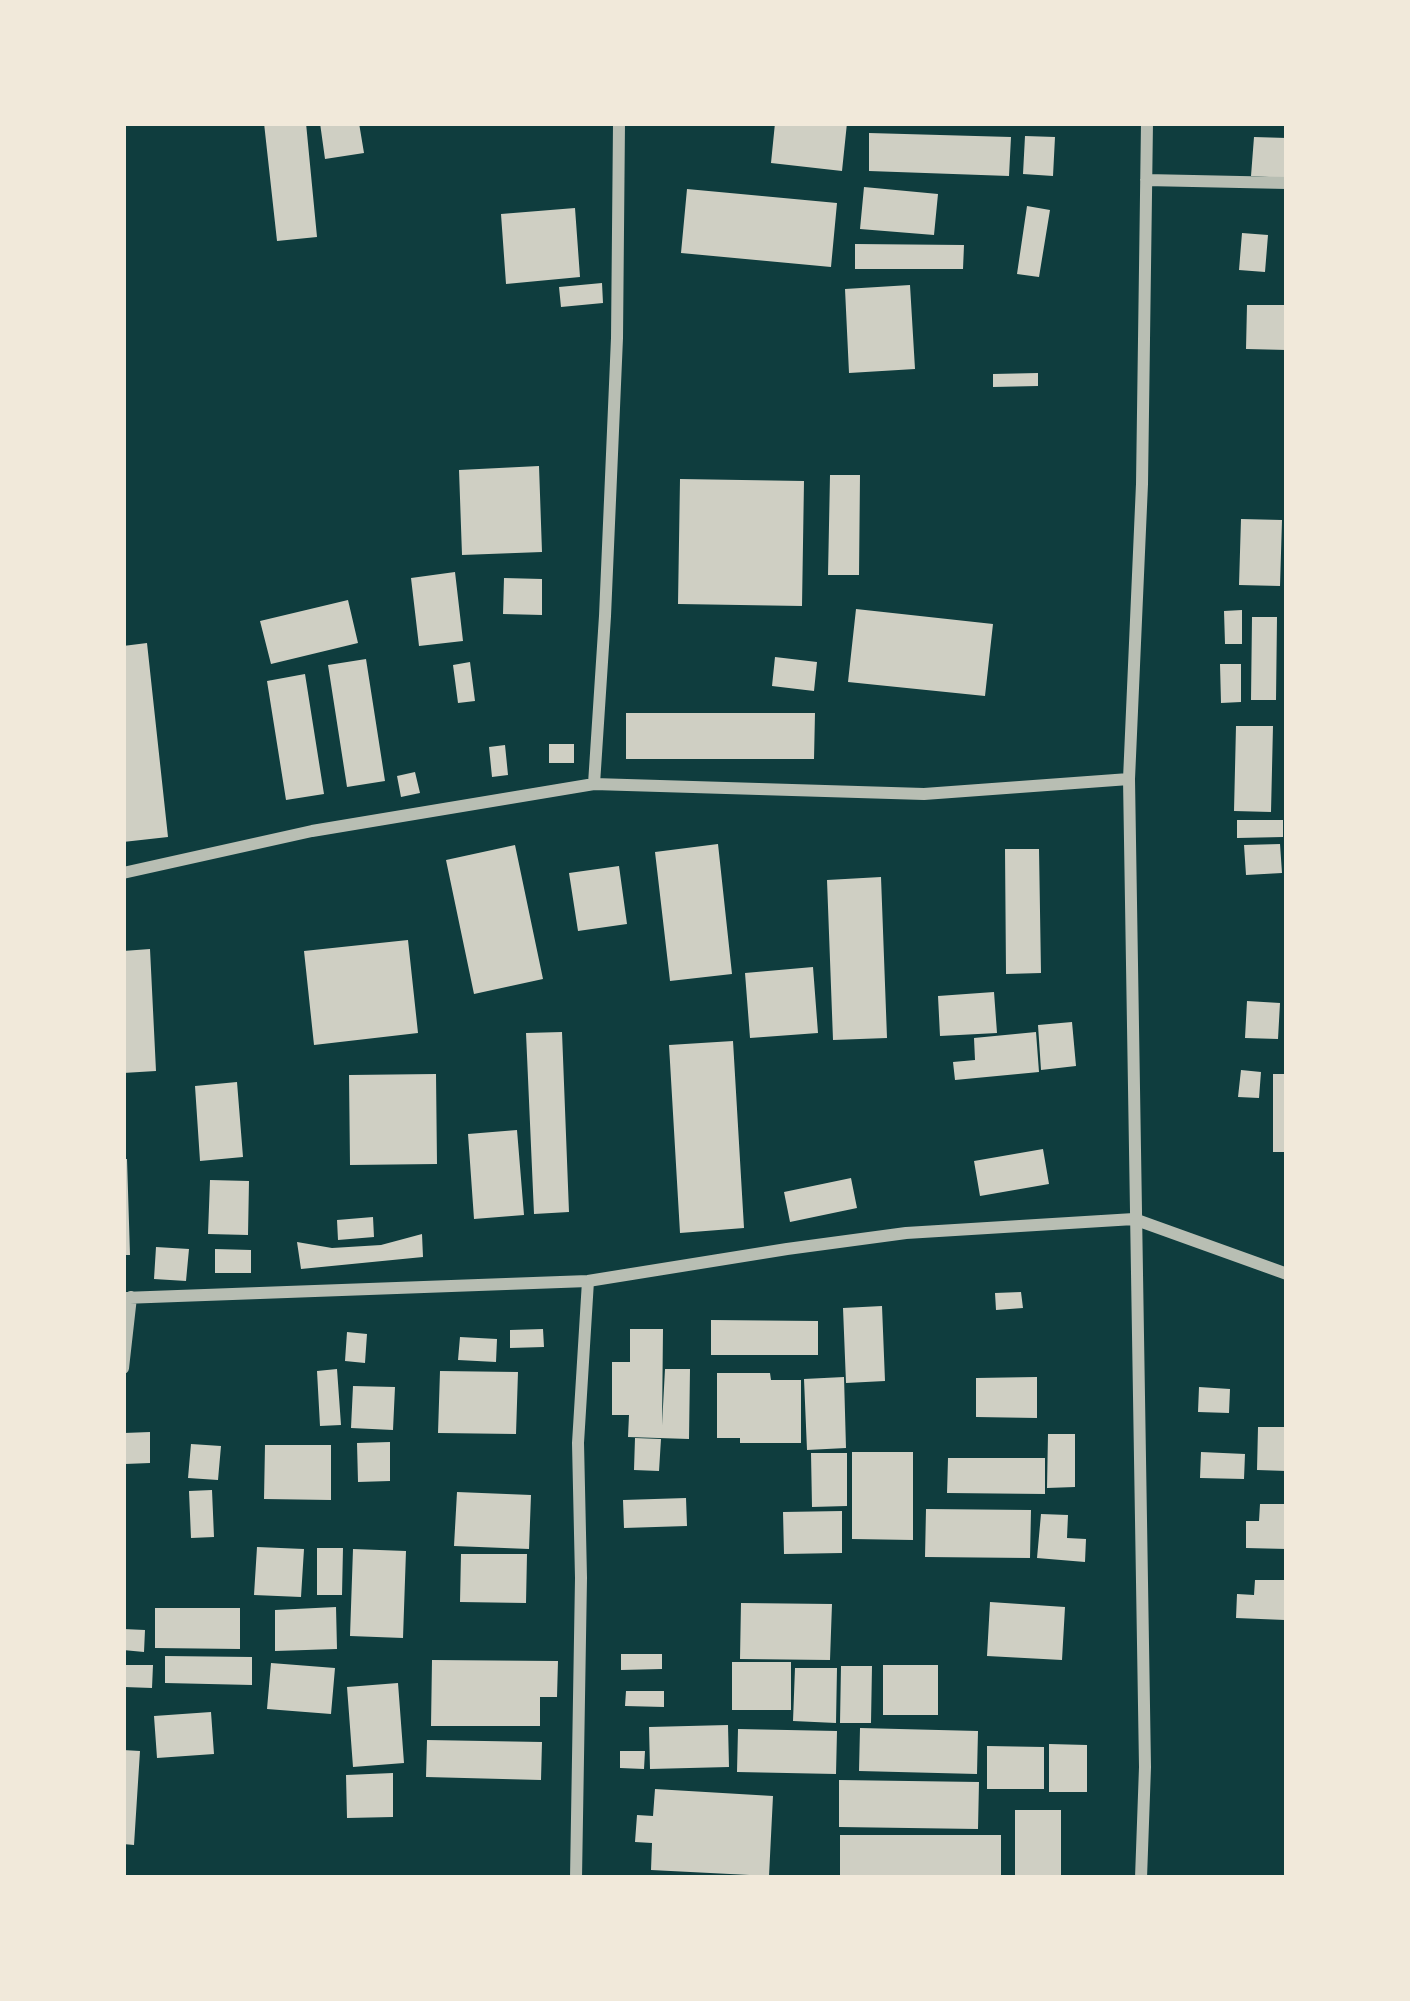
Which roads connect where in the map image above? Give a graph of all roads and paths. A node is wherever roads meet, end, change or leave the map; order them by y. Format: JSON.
{"nodes":[{"id":1,"x":620,"y":123,"type":"edge"},
{"id":2,"x":1147,"y":123,"type":"edge"},
{"id":3,"x":1145,"y":180,"type":"junction"},
{"id":4,"x":1287,"y":183,"type":"edge"},
{"id":5,"x":1129,"y":779,"type":"junction"},
{"id":6,"x":594,"y":784,"type":"junction"},
{"id":7,"x":123,"y":873,"type":"edge"},
{"id":8,"x":1134,"y":1219,"type":"junction"},
{"id":9,"x":1287,"y":1274,"type":"edge"},
{"id":10,"x":588,"y":1281,"type":"junction"},
{"id":11,"x":127,"y":1298,"type":"edge"},
{"id":12,"x":123,"y":1368,"type":"edge"},
{"id":13,"x":575,"y":1878,"type":"edge"},
{"id":14,"x":1141,"y":1878,"type":"edge"}],
"edges":[{"from":1,"to":6,"type":"street"},
{"from":2,"to":3,"type":"street"},
{"from":3,"to":4,"type":"street"},
{"from":3,"to":5,"type":"street"},
{"from":5,"to":6,"type":"street"},
{"from":5,"to":8,"type":"street"},
{"from":6,"to":7,"type":"street"},
{"from":8,"to":9,"type":"street"},
{"from":8,"to":10,"type":"street"},
{"from":8,"to":14,"type":"street"},
{"from":10,"to":11,"type":"street"},
{"from":10,"to":13,"type":"street"},
{"from":11,"to":12,"type":"street"}]}
